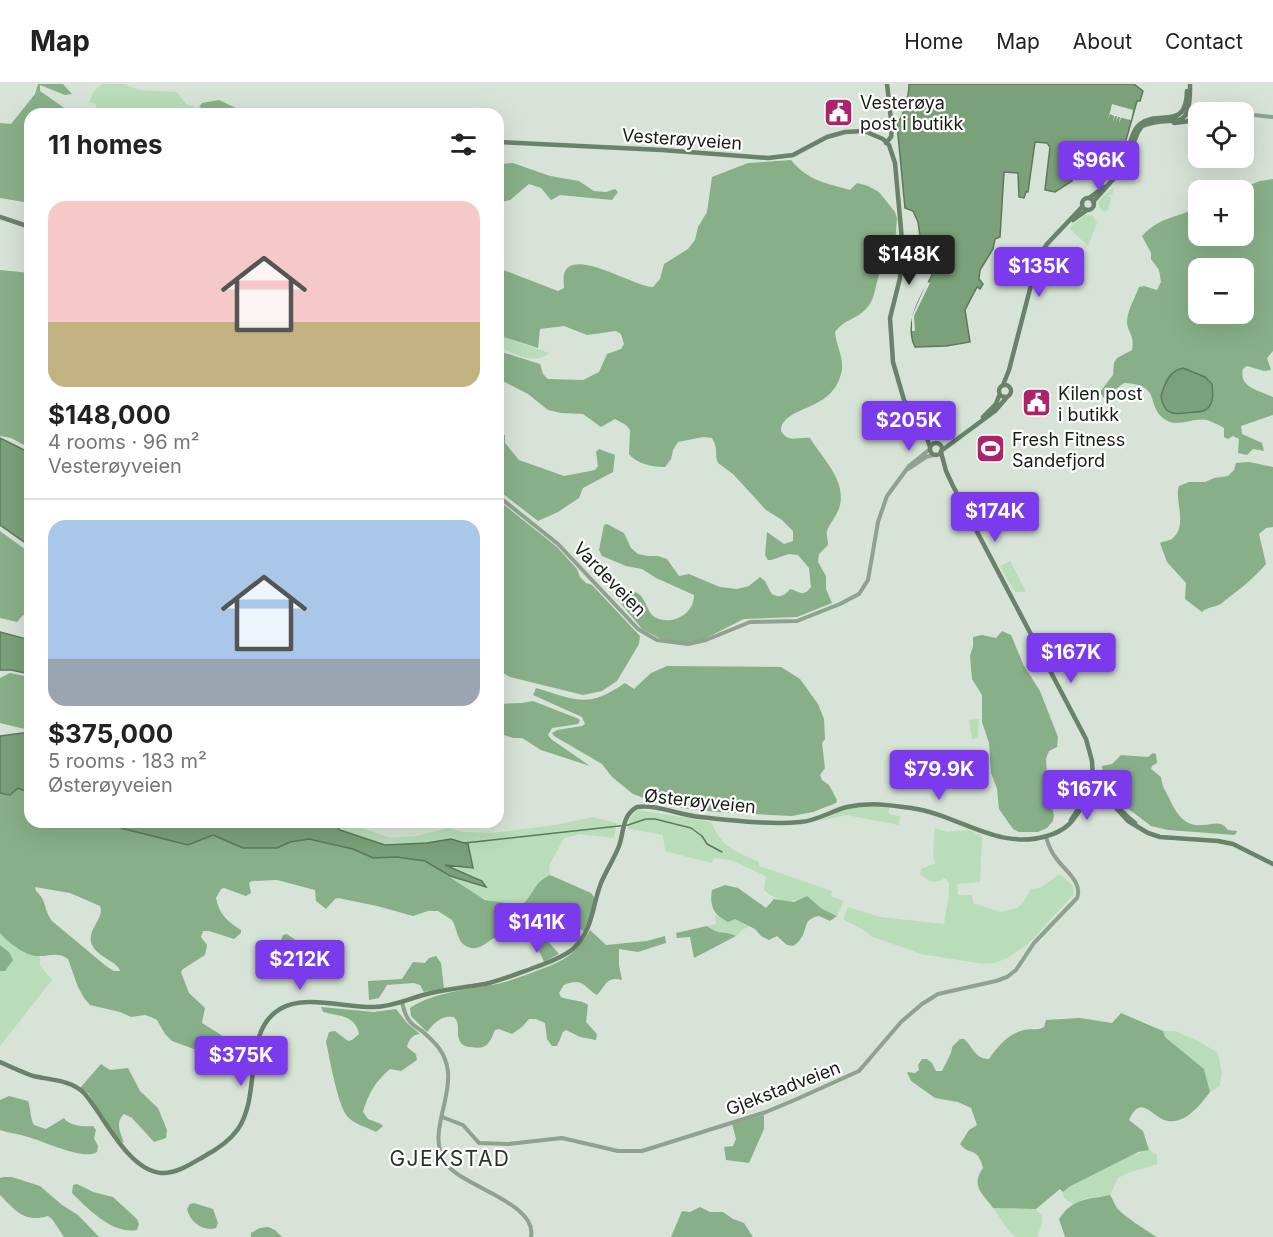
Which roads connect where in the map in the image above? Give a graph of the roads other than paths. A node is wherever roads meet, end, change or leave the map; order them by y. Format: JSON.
{"nodes":[{"id":1,"x":887,"y":84,"type":"edge"},
{"id":2,"x":1189,"y":84,"type":"edge"},
{"id":3,"x":1254,"y":115,"type":"edge"},
{"id":4,"x":1186,"y":116,"type":"junction"},
{"id":5,"x":1273,"y":117,"type":"edge"},
{"id":6,"x":1145,"y":123,"type":"junction"},
{"id":7,"x":884,"y":141,"type":"junction"},
{"id":8,"x":504,"y":142,"type":"edge"},
{"id":9,"x":1091,"y":200,"type":"junction"},
{"id":10,"x":1085,"y":208,"type":"junction"},
{"id":11,"x":0,"y":217,"type":"edge"},
{"id":12,"x":24,"y":226,"type":"edge"},
{"id":13,"x":1006,"y":386,"type":"junction"},
{"id":14,"x":999,"y":395,"type":"junction"},
{"id":15,"x":1007,"y":398,"type":"junction"},
{"id":16,"x":920,"y":425,"type":"junction"},
{"id":17,"x":975,"y":425,"type":"junction"},
{"id":18,"x":961,"y":435,"type":"junction"},
{"id":19,"x":937,"y":443,"type":"junction"},
{"id":20,"x":930,"y":448,"type":"junction"},
{"id":21,"x":941,"y":451,"type":"junction"},
{"id":22,"x":934,"y":455,"type":"junction"},
{"id":23,"x":907,"y":470,"type":"junction"},
{"id":24,"x":946,"y":471,"type":"junction"},
{"id":25,"x":504,"y":501,"type":"edge"},
{"id":26,"x":1092,"y":766,"type":"junction"},
{"id":27,"x":1100,"y":778,"type":"junction"},
{"id":28,"x":1106,"y":787,"type":"junction"},
{"id":29,"x":1095,"y":788,"type":"junction"},
{"id":30,"x":1165,"y":836,"type":"junction"},
{"id":31,"x":1046,"y":837,"type":"junction"},
{"id":32,"x":1273,"y":864,"type":"edge"},
{"id":33,"x":402,"y":1002,"type":"junction"},
{"id":34,"x":0,"y":1062,"type":"edge"},
{"id":35,"x":442,"y":1117,"type":"junction"},
{"id":36,"x":531,"y":1237,"type":"edge"}],
"edges":[{"from":1,"to":7,"type":"main road"},
{"from":2,"to":4,"type":"main road"},
{"from":3,"to":5,"type":"street"},
{"from":4,"to":6,"type":"main road"},
{"from":4,"to":6,"type":"main road"},
{"from":6,"to":9,"type":"main road"},
{"from":7,"to":8,"type":"main road","name":"Vesterøyveien"},
{"from":7,"to":16,"type":"main road","name":"Vesterøyveien"},
{"from":9,"to":10,"type":"main road"},
{"from":9,"to":10,"type":"main road"},
{"from":10,"to":13,"type":"main road"},
{"from":11,"to":12,"type":"main road"},
{"from":13,"to":14,"type":"main road"},
{"from":13,"to":15,"type":"main road"},
{"from":14,"to":15,"type":"main road"},
{"from":14,"to":17,"type":"main road"},
{"from":15,"to":17,"type":"main road"},
{"from":16,"to":19,"type":"main road","name":"Vesterøyveien"},
{"from":16,"to":20,"type":"main road","name":"Vesterøyveien"},
{"from":17,"to":18,"type":"main road"},
{"from":18,"to":19,"type":"main road"},
{"from":18,"to":21,"type":"main road"},
{"from":19,"to":20,"type":"main road"},
{"from":19,"to":21,"type":"main road","name":"Vesterøyveien"},
{"from":20,"to":22,"type":"main road","name":"Vesterøyveien"},
{"from":20,"to":23,"type":"street","name":"Vardeveien"},
{"from":21,"to":22,"type":"main road"},
{"from":21,"to":24,"type":"main road","name":"Vesterøyveien"},
{"from":22,"to":23,"type":"street","name":"Vardeveien"},
{"from":22,"to":24,"type":"main road","name":"Vesterøyveien"},
{"from":23,"to":25,"type":"street","name":"Vardeveien"},
{"from":24,"to":26,"type":"main road"},
{"from":26,"to":27,"type":"main road"},
{"from":26,"to":29,"type":"main road"},
{"from":27,"to":28,"type":"main road"},
{"from":27,"to":29,"type":"main road"},
{"from":28,"to":29,"type":"main road"},
{"from":28,"to":30,"type":"main road"},
{"from":29,"to":30,"type":"main road"},
{"from":29,"to":31,"type":"main road","name":"Østerøyveien"},
{"from":30,"to":32,"type":"main road"},
{"from":31,"to":33,"type":"main road","name":"Østerøyveien"},
{"from":31,"to":35,"type":"street","name":"Gjekstadveien"},
{"from":33,"to":34,"type":"main road","name":"Østerøyveien"},
{"from":33,"to":35,"type":"street"},
{"from":35,"to":36,"type":"street"}]}
